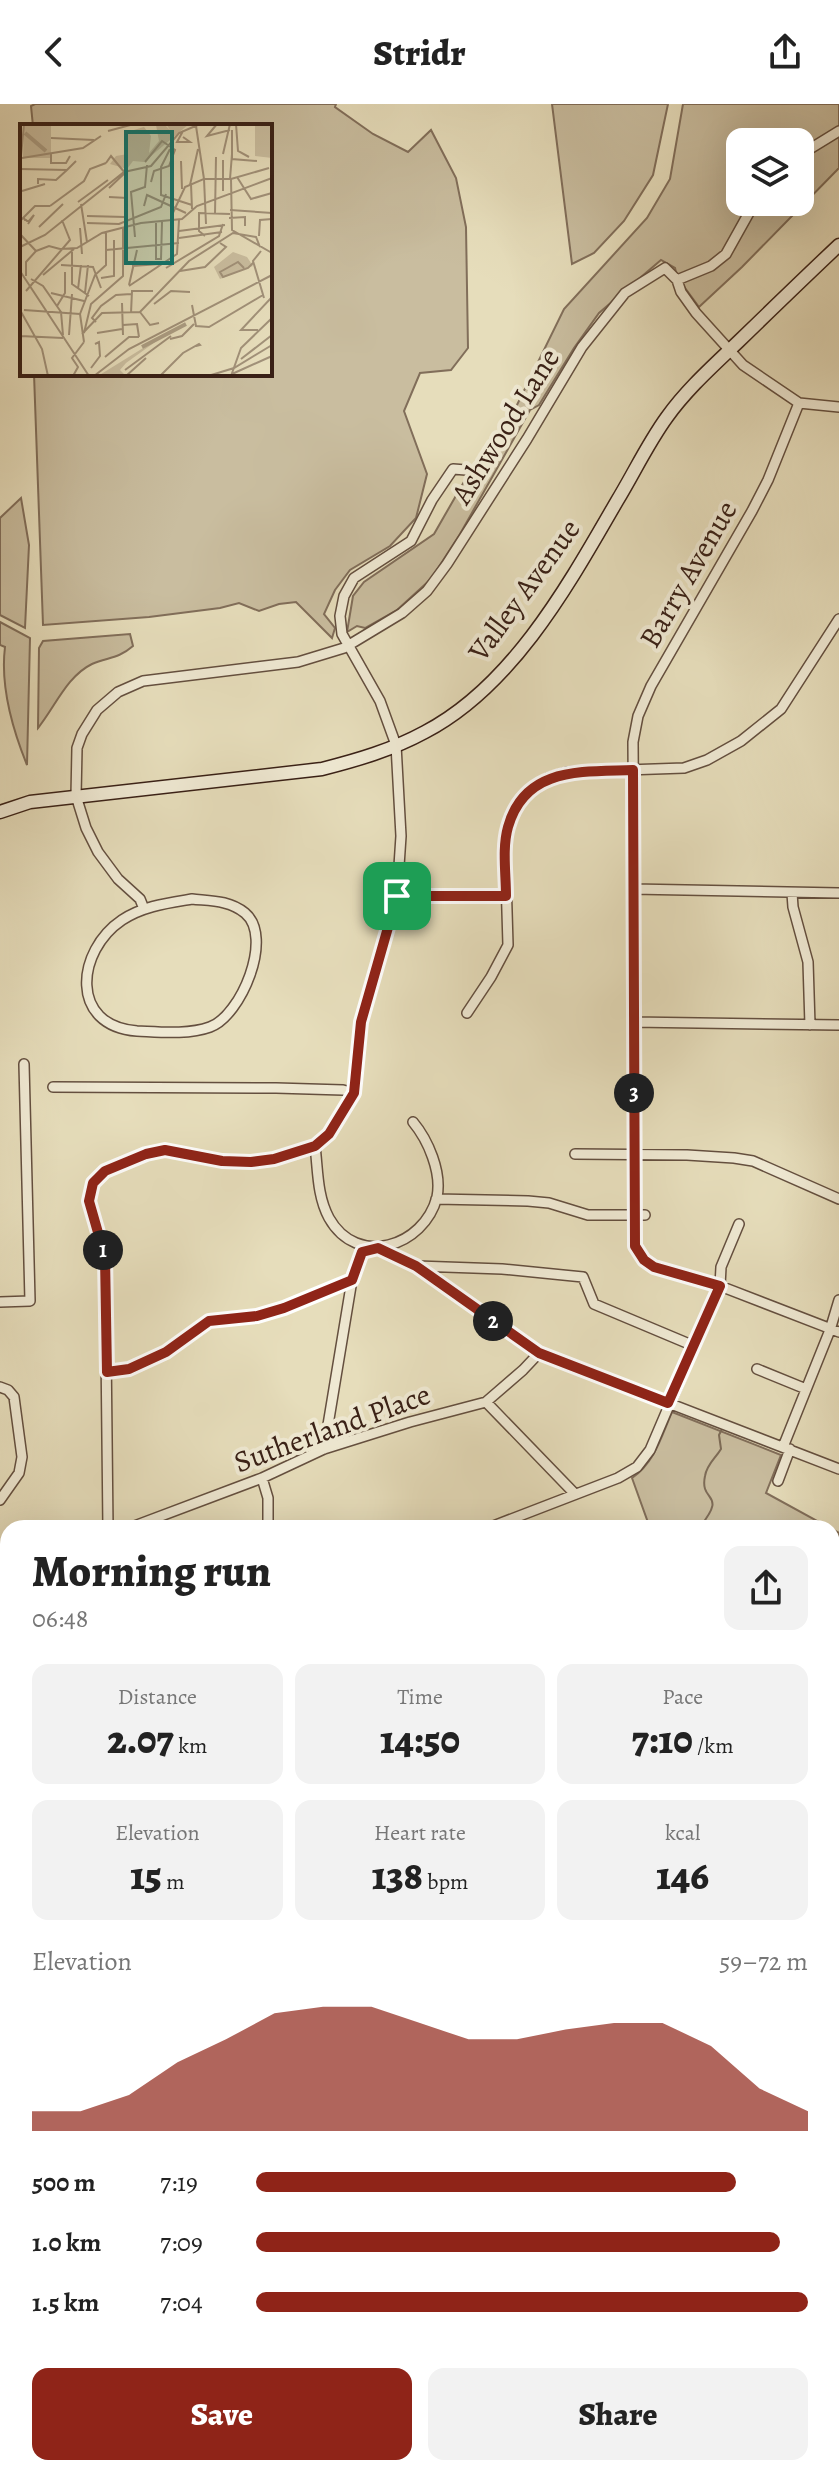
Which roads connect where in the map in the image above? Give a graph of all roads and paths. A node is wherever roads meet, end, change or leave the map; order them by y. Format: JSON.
{"nodes":[{"id":1,"x":839,"y":131,"type":"edge"},
{"id":2,"x":814,"y":146,"type":"edge"},
{"id":3,"x":747,"y":216,"type":"edge"},
{"id":4,"x":839,"y":245,"type":"edge"},
{"id":5,"x":677,"y":280,"type":"junction"},
{"id":6,"x":730,"y":349,"type":"junction"},
{"id":7,"x":799,"y":403,"type":"junction"},
{"id":8,"x":839,"y":407,"type":"edge"},
{"id":9,"x":466,"y":470,"type":"dead end"},
{"id":10,"x":839,"y":619,"type":"edge"},
{"id":11,"x":347,"y":647,"type":"junction"},
{"id":12,"x":396,"y":745,"type":"junction"},
{"id":13,"x":633,"y":770,"type":"junction"},
{"id":14,"x":76,"y":796,"type":"junction"},
{"id":15,"x":0,"y":812,"type":"edge"},
{"id":16,"x":633,"y":889,"type":"junction"},
{"id":17,"x":792,"y":893,"type":"junction"},
{"id":18,"x":839,"y":893,"type":"edge"},
{"id":19,"x":397,"y":896,"type":"junction"},
{"id":20,"x":506,"y":896,"type":"junction"},
{"id":21,"x":144,"y":909,"type":"junction"},
{"id":22,"x":467,"y":1013,"type":"dead end"},
{"id":23,"x":633,"y":1022,"type":"junction"},
{"id":24,"x":810,"y":1025,"type":"junction"},
{"id":25,"x":839,"y":1025,"type":"edge"},
{"id":26,"x":24,"y":1064,"type":"dead end"},
{"id":27,"x":53,"y":1087,"type":"dead end"},
{"id":28,"x":354,"y":1093,"type":"junction"},
{"id":29,"x":413,"y":1122,"type":"dead end"},
{"id":30,"x":315,"y":1146,"type":"junction"},
{"id":31,"x":575,"y":1154,"type":"dead end"},
{"id":32,"x":636,"y":1154,"type":"junction"},
{"id":33,"x":436,"y":1199,"type":"junction"},
{"id":34,"x":839,"y":1199,"type":"edge"},
{"id":35,"x":640,"y":1215,"type":"junction"},
{"id":36,"x":739,"y":1224,"type":"dead end"},
{"id":37,"x":378,"y":1248,"type":"junction"},
{"id":38,"x":416,"y":1266,"type":"junction"},
{"id":39,"x":352,"y":1280,"type":"junction"},
{"id":40,"x":720,"y":1286,"type":"junction"},
{"id":41,"x":839,"y":1300,"type":"edge"},
{"id":42,"x":0,"y":1302,"type":"edge"},
{"id":43,"x":834,"y":1331,"type":"edge"},
{"id":44,"x":694,"y":1346,"type":"junction"},
{"id":45,"x":539,"y":1353,"type":"junction"},
{"id":46,"x":757,"y":1369,"type":"dead end"},
{"id":47,"x":107,"y":1372,"type":"junction"},
{"id":48,"x":0,"y":1387,"type":"edge"},
{"id":49,"x":806,"y":1389,"type":"junction"},
{"id":50,"x":486,"y":1402,"type":"junction"},
{"id":51,"x":668,"y":1403,"type":"junction"},
{"id":52,"x":786,"y":1448,"type":"junction"},
{"id":53,"x":324,"y":1449,"type":"junction"},
{"id":54,"x":839,"y":1469,"type":"edge"},
{"id":55,"x":262,"y":1478,"type":"junction"},
{"id":56,"x":778,"y":1481,"type":"dead end"},
{"id":57,"x":575,"y":1494,"type":"junction"},
{"id":58,"x":0,"y":1500,"type":"edge"},
{"id":59,"x":108,"y":1520,"type":"edge"},
{"id":60,"x":150,"y":1520,"type":"edge"},
{"id":61,"x":268,"y":1520,"type":"edge"},
{"id":62,"x":508,"y":1520,"type":"edge"}],
"edges":[{"from":1,"to":2,"type":"street"},
{"from":3,"to":5,"type":"street"},
{"from":4,"to":6,"type":"main road","name":"Valley Avenue"},
{"from":5,"to":6,"type":"street"},
{"from":5,"to":11,"type":"street","name":"Ashwood Lane"},
{"from":6,"to":7,"type":"street"},
{"from":6,"to":12,"type":"main road","name":"Valley Avenue"},
{"from":7,"to":8,"type":"street"},
{"from":7,"to":13,"type":"street","name":"Barry Avenue"},
{"from":9,"to":11,"type":"street"},
{"from":10,"to":13,"type":"street"},
{"from":11,"to":12,"type":"street"},
{"from":11,"to":14,"type":"street"},
{"from":12,"to":14,"type":"main road","name":"Valley Avenue"},
{"from":12,"to":19,"type":"street"},
{"from":13,"to":16,"type":"street","name":"Barry Avenue"},
{"from":13,"to":20,"type":"street"},
{"from":14,"to":15,"type":"main road","name":"Valley Avenue"},
{"from":14,"to":21,"type":"street"},
{"from":16,"to":17,"type":"street"},
{"from":16,"to":23,"type":"street","name":"Barry Avenue"},
{"from":17,"to":18,"type":"street"},
{"from":17,"to":24,"type":"street"},
{"from":19,"to":20,"type":"street"},
{"from":19,"to":28,"type":"street"},
{"from":20,"to":22,"type":"street"},
{"from":21,"to":21,"type":"street"},
{"from":23,"to":24,"type":"street"},
{"from":23,"to":32,"type":"street","name":"Barry Avenue"},
{"from":24,"to":25,"type":"street"},
{"from":26,"to":42,"type":"street"},
{"from":27,"to":28,"type":"street"},
{"from":28,"to":30,"type":"street"},
{"from":29,"to":33,"type":"street"},
{"from":30,"to":37,"type":"street"},
{"from":30,"to":47,"type":"street"},
{"from":31,"to":32,"type":"street"},
{"from":32,"to":34,"type":"street"},
{"from":32,"to":35,"type":"street","name":"Barry Avenue"},
{"from":33,"to":35,"type":"street"},
{"from":33,"to":37,"type":"street"},
{"from":35,"to":40,"type":"street","name":"Barry Avenue"},
{"from":36,"to":40,"type":"street"},
{"from":37,"to":38,"type":"street"},
{"from":37,"to":39,"type":"street"},
{"from":38,"to":44,"type":"street"},
{"from":38,"to":45,"type":"street"},
{"from":39,"to":47,"type":"street"},
{"from":39,"to":53,"type":"street"},
{"from":40,"to":43,"type":"street"},
{"from":40,"to":44,"type":"street"},
{"from":41,"to":43,"type":"street"},
{"from":43,"to":49,"type":"street"},
{"from":44,"to":51,"type":"street"},
{"from":45,"to":50,"type":"street","name":"Sutherland Place"},
{"from":45,"to":51,"type":"street"},
{"from":46,"to":49,"type":"street"},
{"from":47,"to":59,"type":"street"},
{"from":48,"to":58,"type":"street"},
{"from":49,"to":52,"type":"street"},
{"from":50,"to":53,"type":"street","name":"Sutherland Place"},
{"from":50,"to":57,"type":"street"},
{"from":51,"to":52,"type":"street"},
{"from":51,"to":57,"type":"street"},
{"from":52,"to":54,"type":"street"},
{"from":52,"to":56,"type":"street"},
{"from":53,"to":55,"type":"street","name":"Sutherland Place"},
{"from":55,"to":60,"type":"street","name":"Sutherland Place"},
{"from":55,"to":61,"type":"street"},
{"from":57,"to":62,"type":"street"}]}
